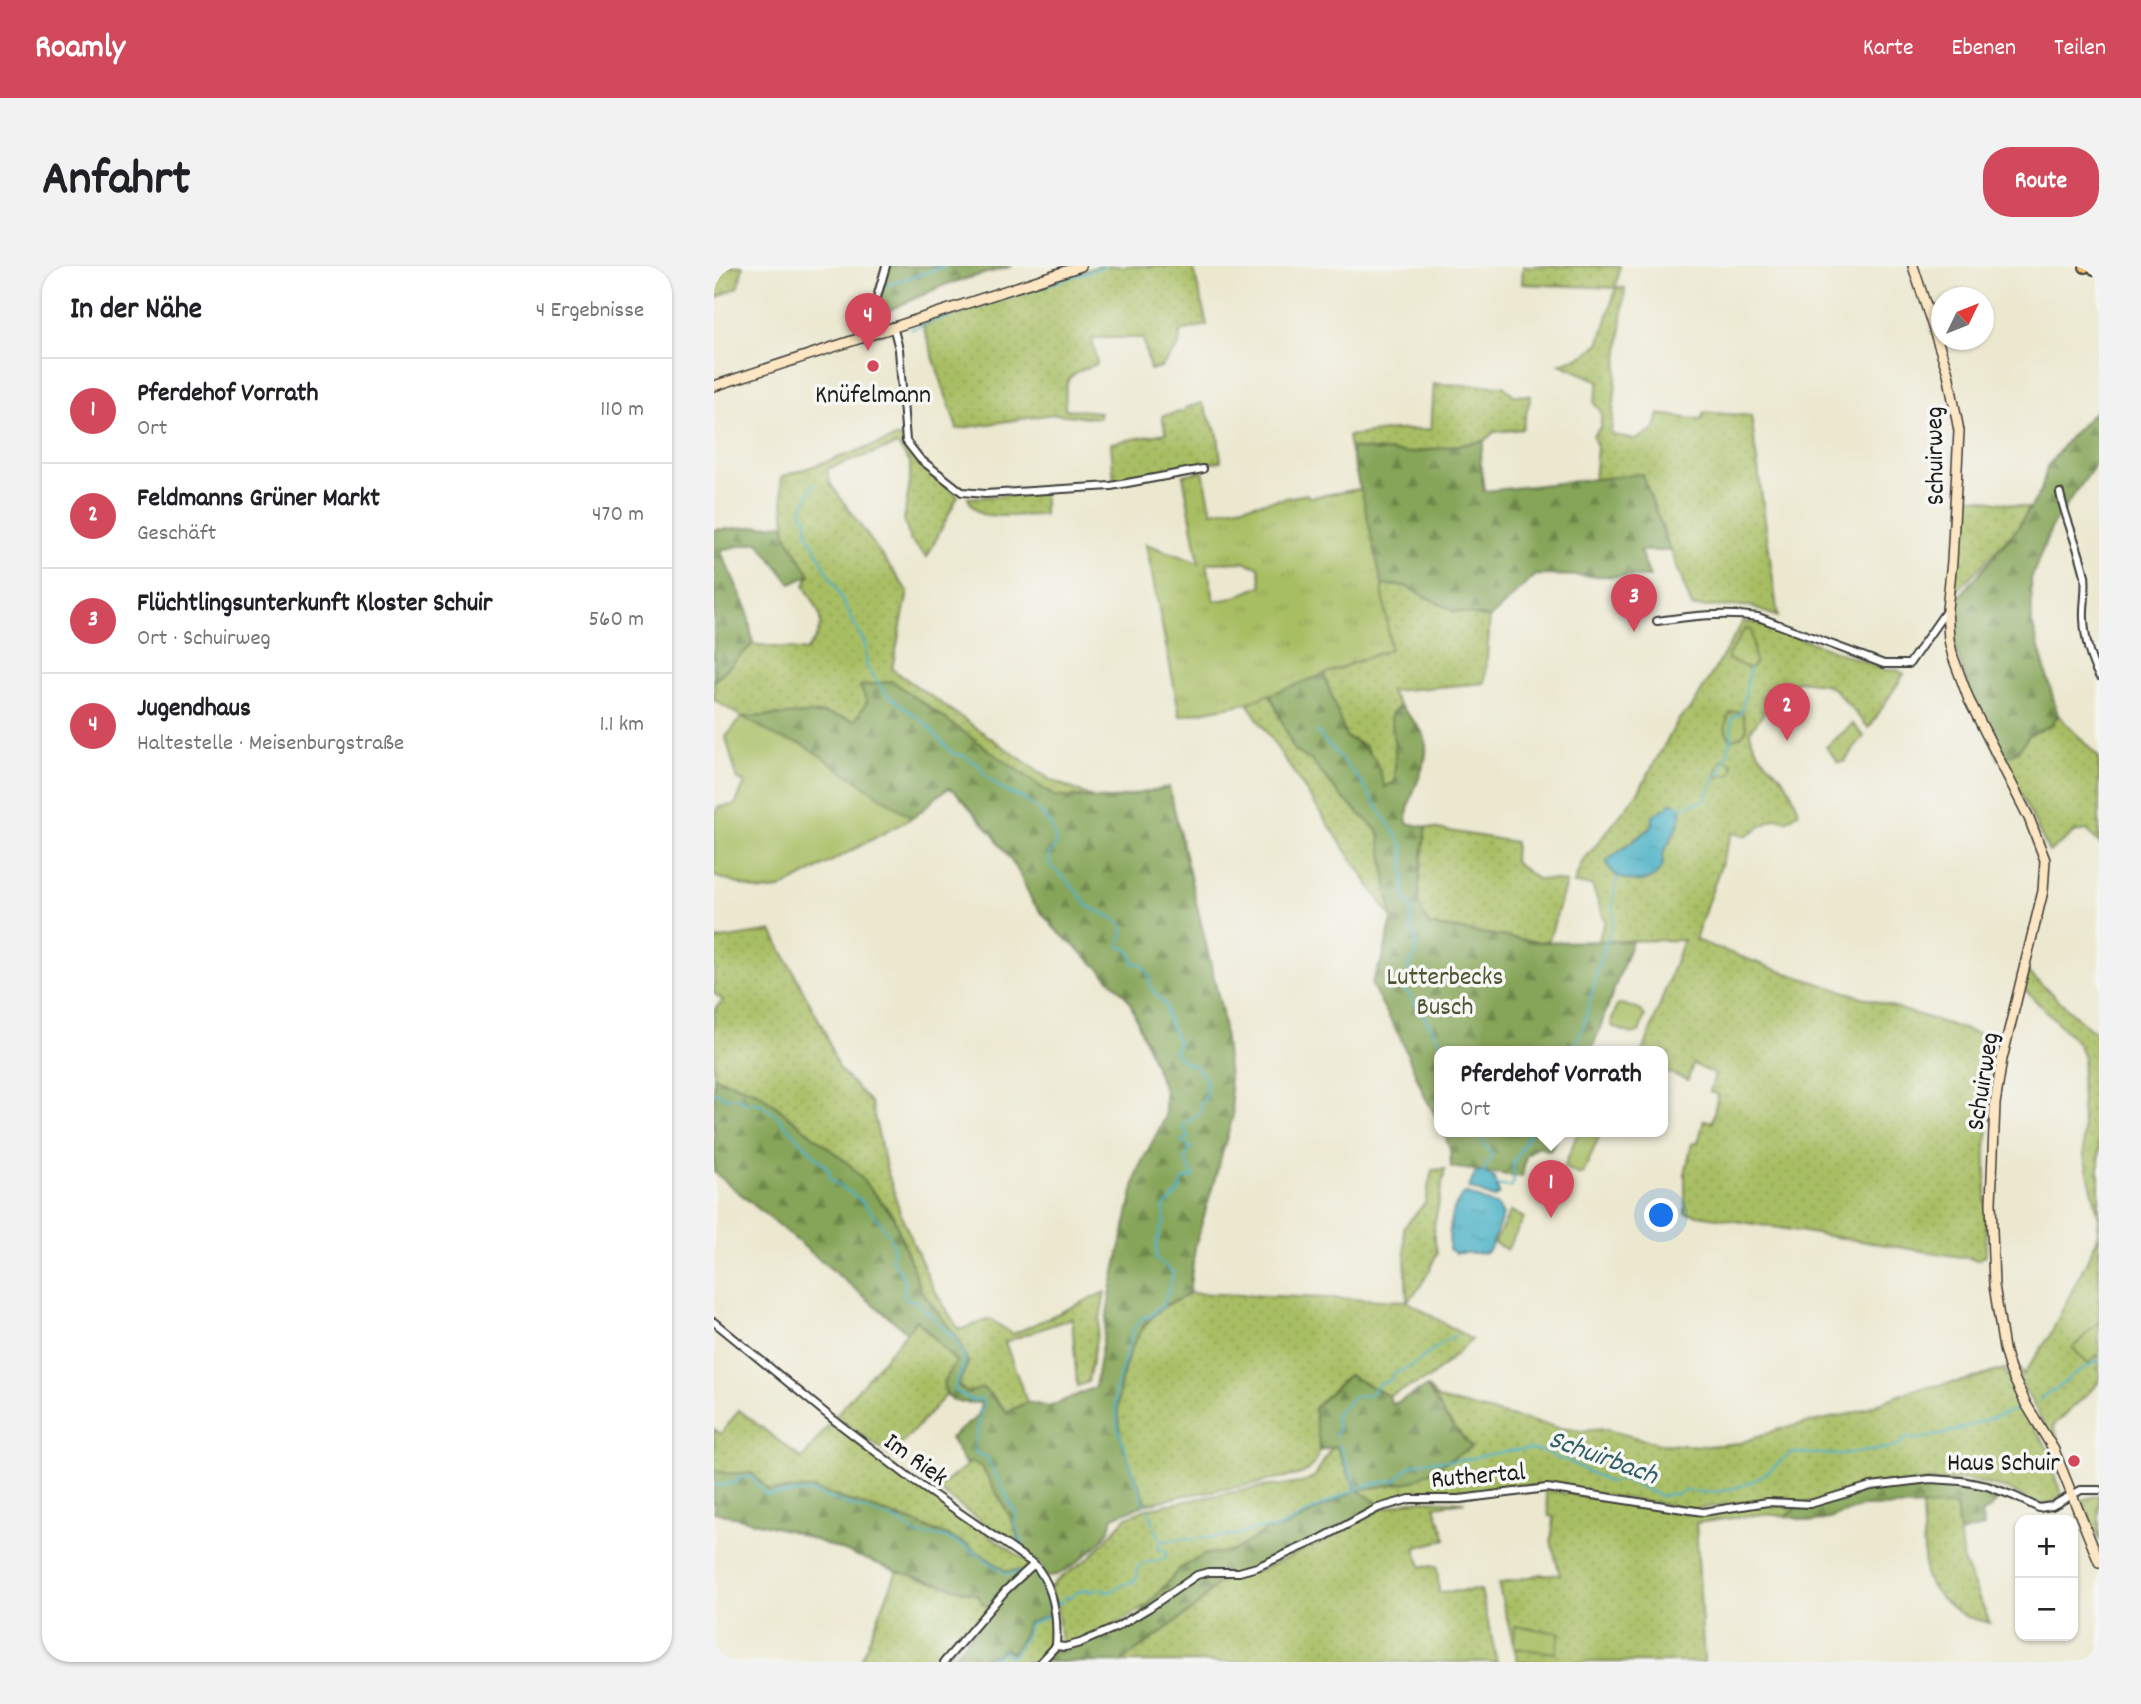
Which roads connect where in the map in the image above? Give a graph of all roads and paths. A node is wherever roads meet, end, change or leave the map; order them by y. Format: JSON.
{"nodes":[{"id":1,"x":886,"y":266,"type":"edge"},
{"id":2,"x":1081,"y":266,"type":"edge"},
{"id":3,"x":1915,"y":268,"type":"edge"},
{"id":4,"x":893,"y":326,"type":"junction"},
{"id":5,"x":869,"y":335,"type":"junction"},
{"id":6,"x":714,"y":386,"type":"edge"},
{"id":7,"x":1203,"y":469,"type":"dead end"},
{"id":8,"x":2060,"y":493,"type":"dead end"},
{"id":9,"x":1947,"y":609,"type":"junction"},
{"id":10,"x":1657,"y":621,"type":"dead end"},
{"id":11,"x":2099,"y":676,"type":"edge"},
{"id":12,"x":714,"y":1322,"type":"edge"},
{"id":13,"x":2099,"y":1490,"type":"edge"},
{"id":14,"x":2073,"y":1494,"type":"junction"},
{"id":15,"x":2099,"y":1562,"type":"edge"},
{"id":16,"x":1034,"y":1564,"type":"junction"},
{"id":17,"x":1056,"y":1646,"type":"junction"},
{"id":18,"x":944,"y":1662,"type":"edge"},
{"id":19,"x":1041,"y":1662,"type":"edge"}],
"edges":[{"from":1,"to":5,"type":"street"},
{"from":2,"to":4,"type":"main road"},
{"from":3,"to":9,"type":"main road","name":"Schuirweg"},
{"from":4,"to":5,"type":"main road"},
{"from":4,"to":7,"type":"street"},
{"from":5,"to":6,"type":"main road"},
{"from":8,"to":11,"type":"street"},
{"from":9,"to":10,"type":"street"},
{"from":9,"to":14,"type":"main road","name":"Schuirweg"},
{"from":12,"to":16,"type":"street","name":"Im Riek"},
{"from":13,"to":14,"type":"street","name":"Ruthertal"},
{"from":14,"to":15,"type":"main road","name":"Schuirweg"},
{"from":14,"to":17,"type":"street","name":"Ruthertal"},
{"from":16,"to":17,"type":"street","name":"Im Riek"},
{"from":16,"to":18,"type":"street"},
{"from":17,"to":19,"type":"street"}]}
